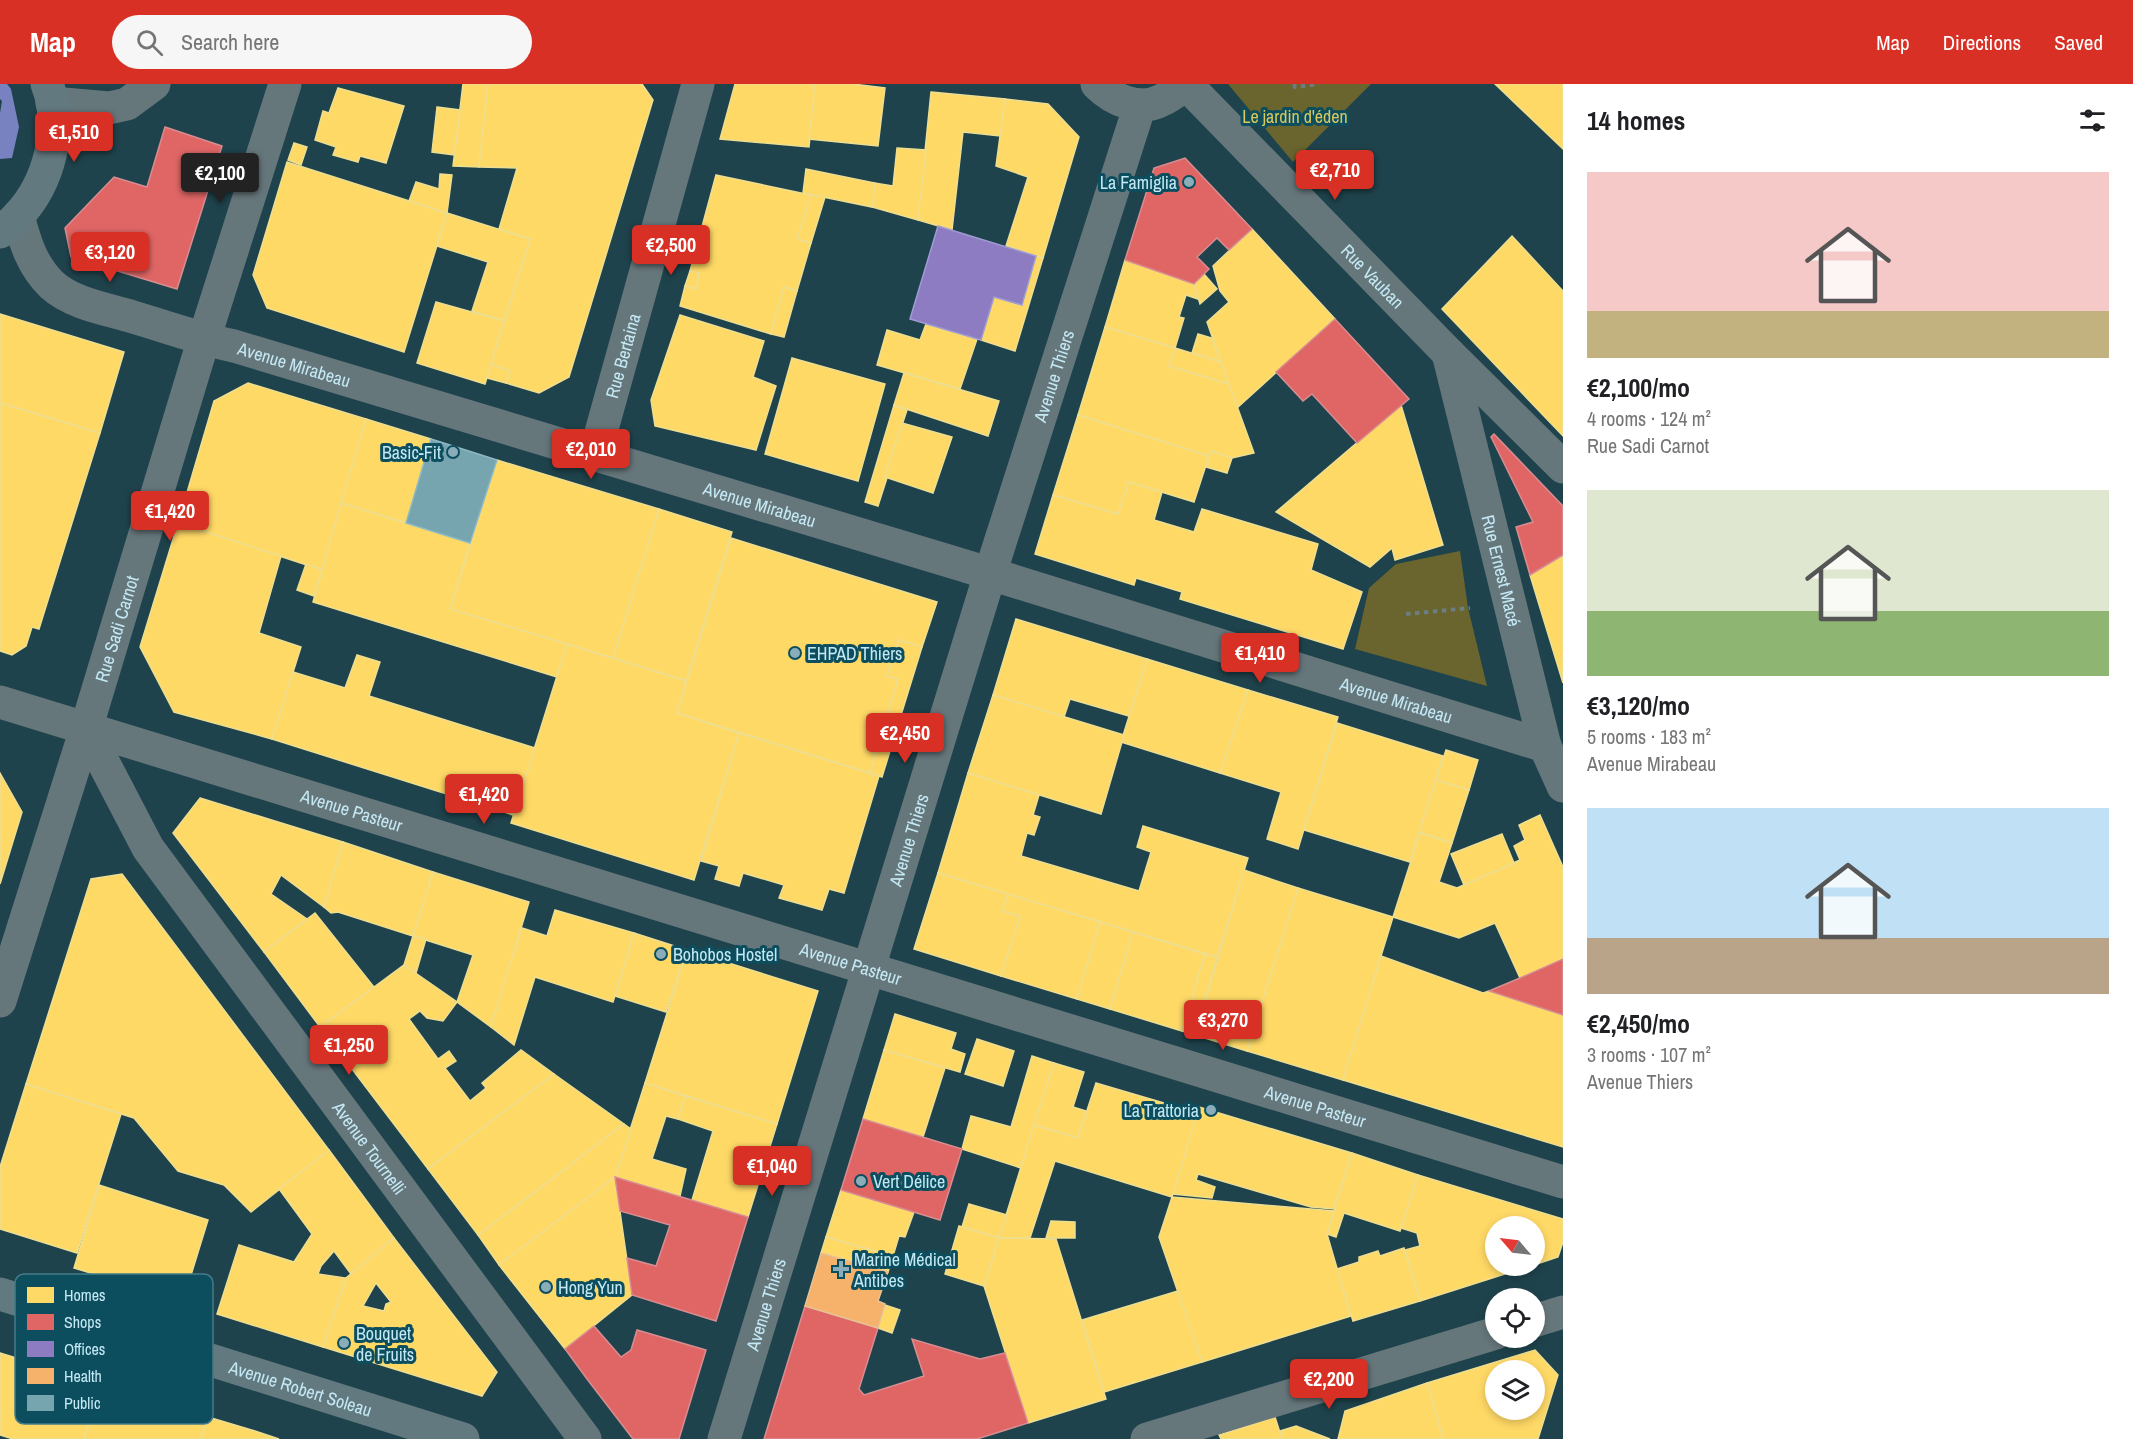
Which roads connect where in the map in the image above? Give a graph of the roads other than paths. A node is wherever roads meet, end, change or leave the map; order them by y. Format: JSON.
{"nodes":[{"id":1,"x":154,"y":84,"type":"edge"},
{"id":2,"x":285,"y":84,"type":"edge"},
{"id":3,"x":698,"y":84,"type":"edge"},
{"id":4,"x":1097,"y":84,"type":"edge"},
{"id":5,"x":1186,"y":84,"type":"edge"},
{"id":6,"x":51,"y":91,"type":"edge"},
{"id":7,"x":1140,"y":105,"type":"junction"},
{"id":8,"x":9,"y":224,"type":"edge"},
{"id":9,"x":204,"y":340,"type":"junction"},
{"id":10,"x":1448,"y":352,"type":"junction"},
{"id":11,"x":595,"y":454,"type":"junction"},
{"id":12,"x":1563,"y":467,"type":"edge"},
{"id":13,"x":990,"y":574,"type":"junction"},
{"id":14,"x":0,"y":702,"type":"edge"},
{"id":15,"x":86,"y":729,"type":"junction"},
{"id":16,"x":1545,"y":746,"type":"junction"},
{"id":17,"x":1562,"y":780,"type":"edge"},
{"id":18,"x":868,"y":969,"type":"junction"},
{"id":19,"x":0,"y":1001,"type":"edge"},
{"id":20,"x":1563,"y":1182,"type":"edge"},
{"id":21,"x":0,"y":1294,"type":"edge"},
{"id":22,"x":15,"y":1299,"type":"edge"},
{"id":23,"x":1563,"y":1312,"type":"edge"},
{"id":24,"x":1545,"y":1318,"type":"edge"},
{"id":25,"x":1485,"y":1336,"type":"edge"},
{"id":26,"x":213,"y":1361,"type":"edge"},
{"id":27,"x":463,"y":1439,"type":"edge"},
{"id":28,"x":585,"y":1439,"type":"edge"},
{"id":29,"x":724,"y":1439,"type":"edge"},
{"id":30,"x":1147,"y":1439,"type":"edge"}],
"edges":[{"from":1,"to":6,"type":"street"},
{"from":2,"to":9,"type":"street","name":"Rue Sadi Carnot"},
{"from":3,"to":11,"type":"street","name":"Rue Bertaina"},
{"from":4,"to":7,"type":"street"},
{"from":5,"to":7,"type":"street"},
{"from":5,"to":10,"type":"street","name":"Rue Vauban"},
{"from":6,"to":8,"type":"street"},
{"from":7,"to":13,"type":"street","name":"Avenue Thiers"},
{"from":8,"to":9,"type":"street","name":"Avenue Mirabeau"},
{"from":9,"to":11,"type":"street","name":"Avenue Mirabeau"},
{"from":9,"to":15,"type":"street","name":"Rue Sadi Carnot"},
{"from":10,"to":12,"type":"street","name":"Rue Vauban"},
{"from":10,"to":16,"type":"street","name":"Rue Ernest Macé"},
{"from":11,"to":13,"type":"street","name":"Avenue Mirabeau"},
{"from":13,"to":16,"type":"street","name":"Avenue Mirabeau"},
{"from":13,"to":18,"type":"street","name":"Avenue Thiers"},
{"from":14,"to":15,"type":"street","name":"Avenue Pasteur"},
{"from":15,"to":18,"type":"street","name":"Avenue Pasteur"},
{"from":15,"to":19,"type":"street","name":"Rue Sadi Carnot"},
{"from":15,"to":28,"type":"street","name":"Avenue Tournelli"},
{"from":16,"to":17,"type":"street","name":"Rue Ernest Macé"},
{"from":18,"to":20,"type":"street","name":"Avenue Pasteur"},
{"from":18,"to":29,"type":"street","name":"Avenue Thiers"},
{"from":21,"to":22,"type":"street","name":"Avenue Robert Soleau"},
{"from":23,"to":24,"type":"street"},
{"from":25,"to":30,"type":"street"},
{"from":26,"to":27,"type":"street","name":"Avenue Robert Soleau"}]}
